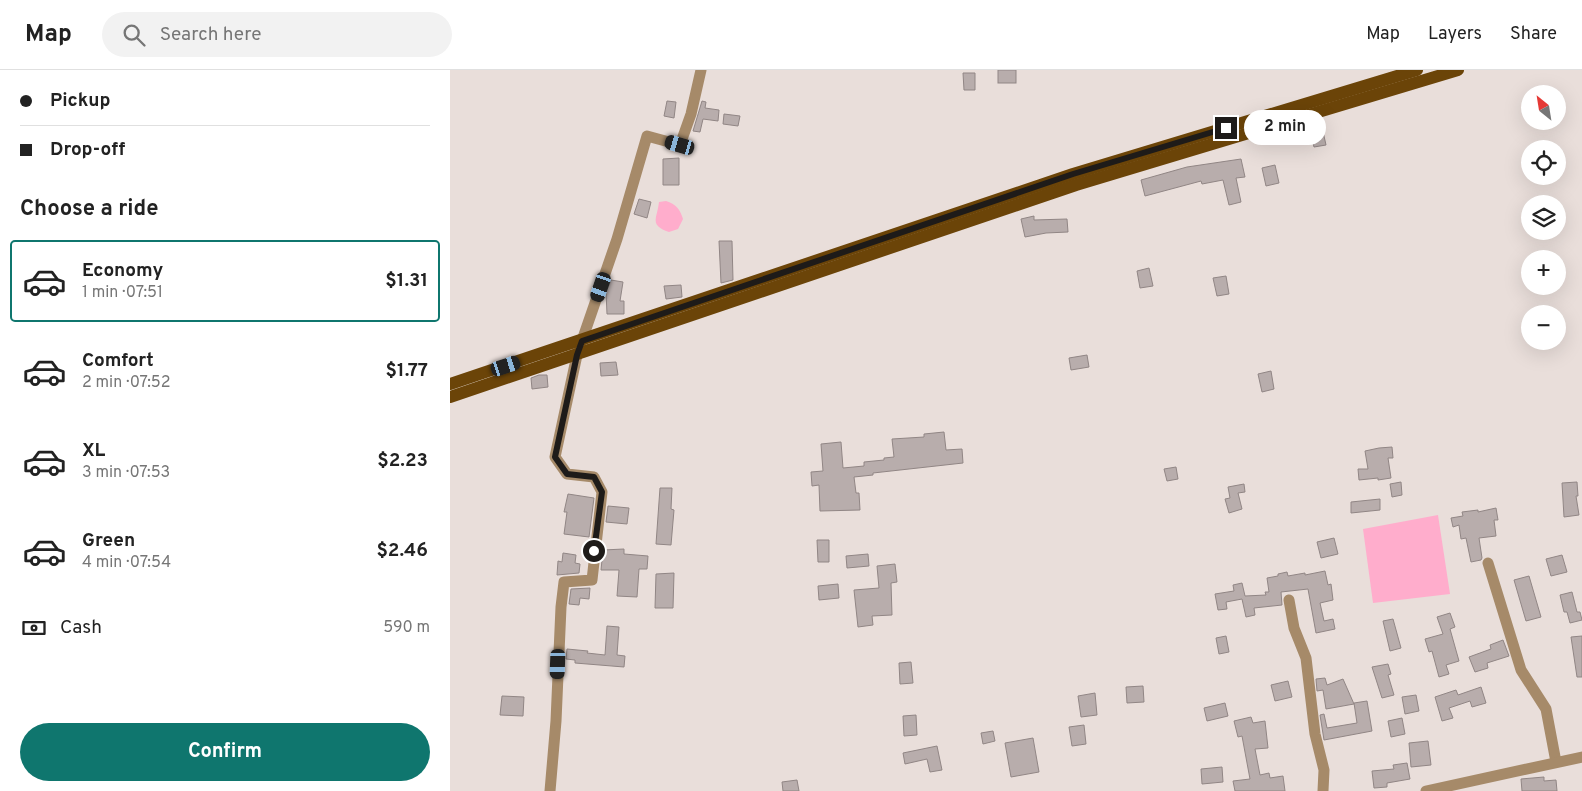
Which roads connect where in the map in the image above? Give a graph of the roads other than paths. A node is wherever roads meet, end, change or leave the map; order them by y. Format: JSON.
{"nodes":[{"id":1,"x":701,"y":70,"type":"edge"},
{"id":2,"x":1417,"y":70,"type":"edge"},
{"id":3,"x":1458,"y":70,"type":"edge"},
{"id":4,"x":582,"y":341,"type":"junction"},
{"id":5,"x":577,"y":355,"type":"junction"},
{"id":6,"x":450,"y":384,"type":"edge"},
{"id":7,"x":450,"y":398,"type":"edge"},
{"id":8,"x":1488,"y":563,"type":"dead end"},
{"id":9,"x":1289,"y":600,"type":"dead end"},
{"id":10,"x":1582,"y":757,"type":"edge"},
{"id":11,"x":1556,"y":762,"type":"junction"},
{"id":12,"x":550,"y":791,"type":"edge"},
{"id":13,"x":1323,"y":791,"type":"edge"},
{"id":14,"x":1432,"y":791,"type":"edge"}],
"edges":[{"from":1,"to":4,"type":"street"},
{"from":2,"to":4,"type":"main road"},
{"from":3,"to":5,"type":"main road"},
{"from":4,"to":5,"type":"street"},
{"from":4,"to":6,"type":"main road"},
{"from":5,"to":7,"type":"main road"},
{"from":5,"to":12,"type":"street"},
{"from":8,"to":11,"type":"street"},
{"from":9,"to":13,"type":"street"},
{"from":10,"to":11,"type":"street"},
{"from":11,"to":14,"type":"street"}]}
